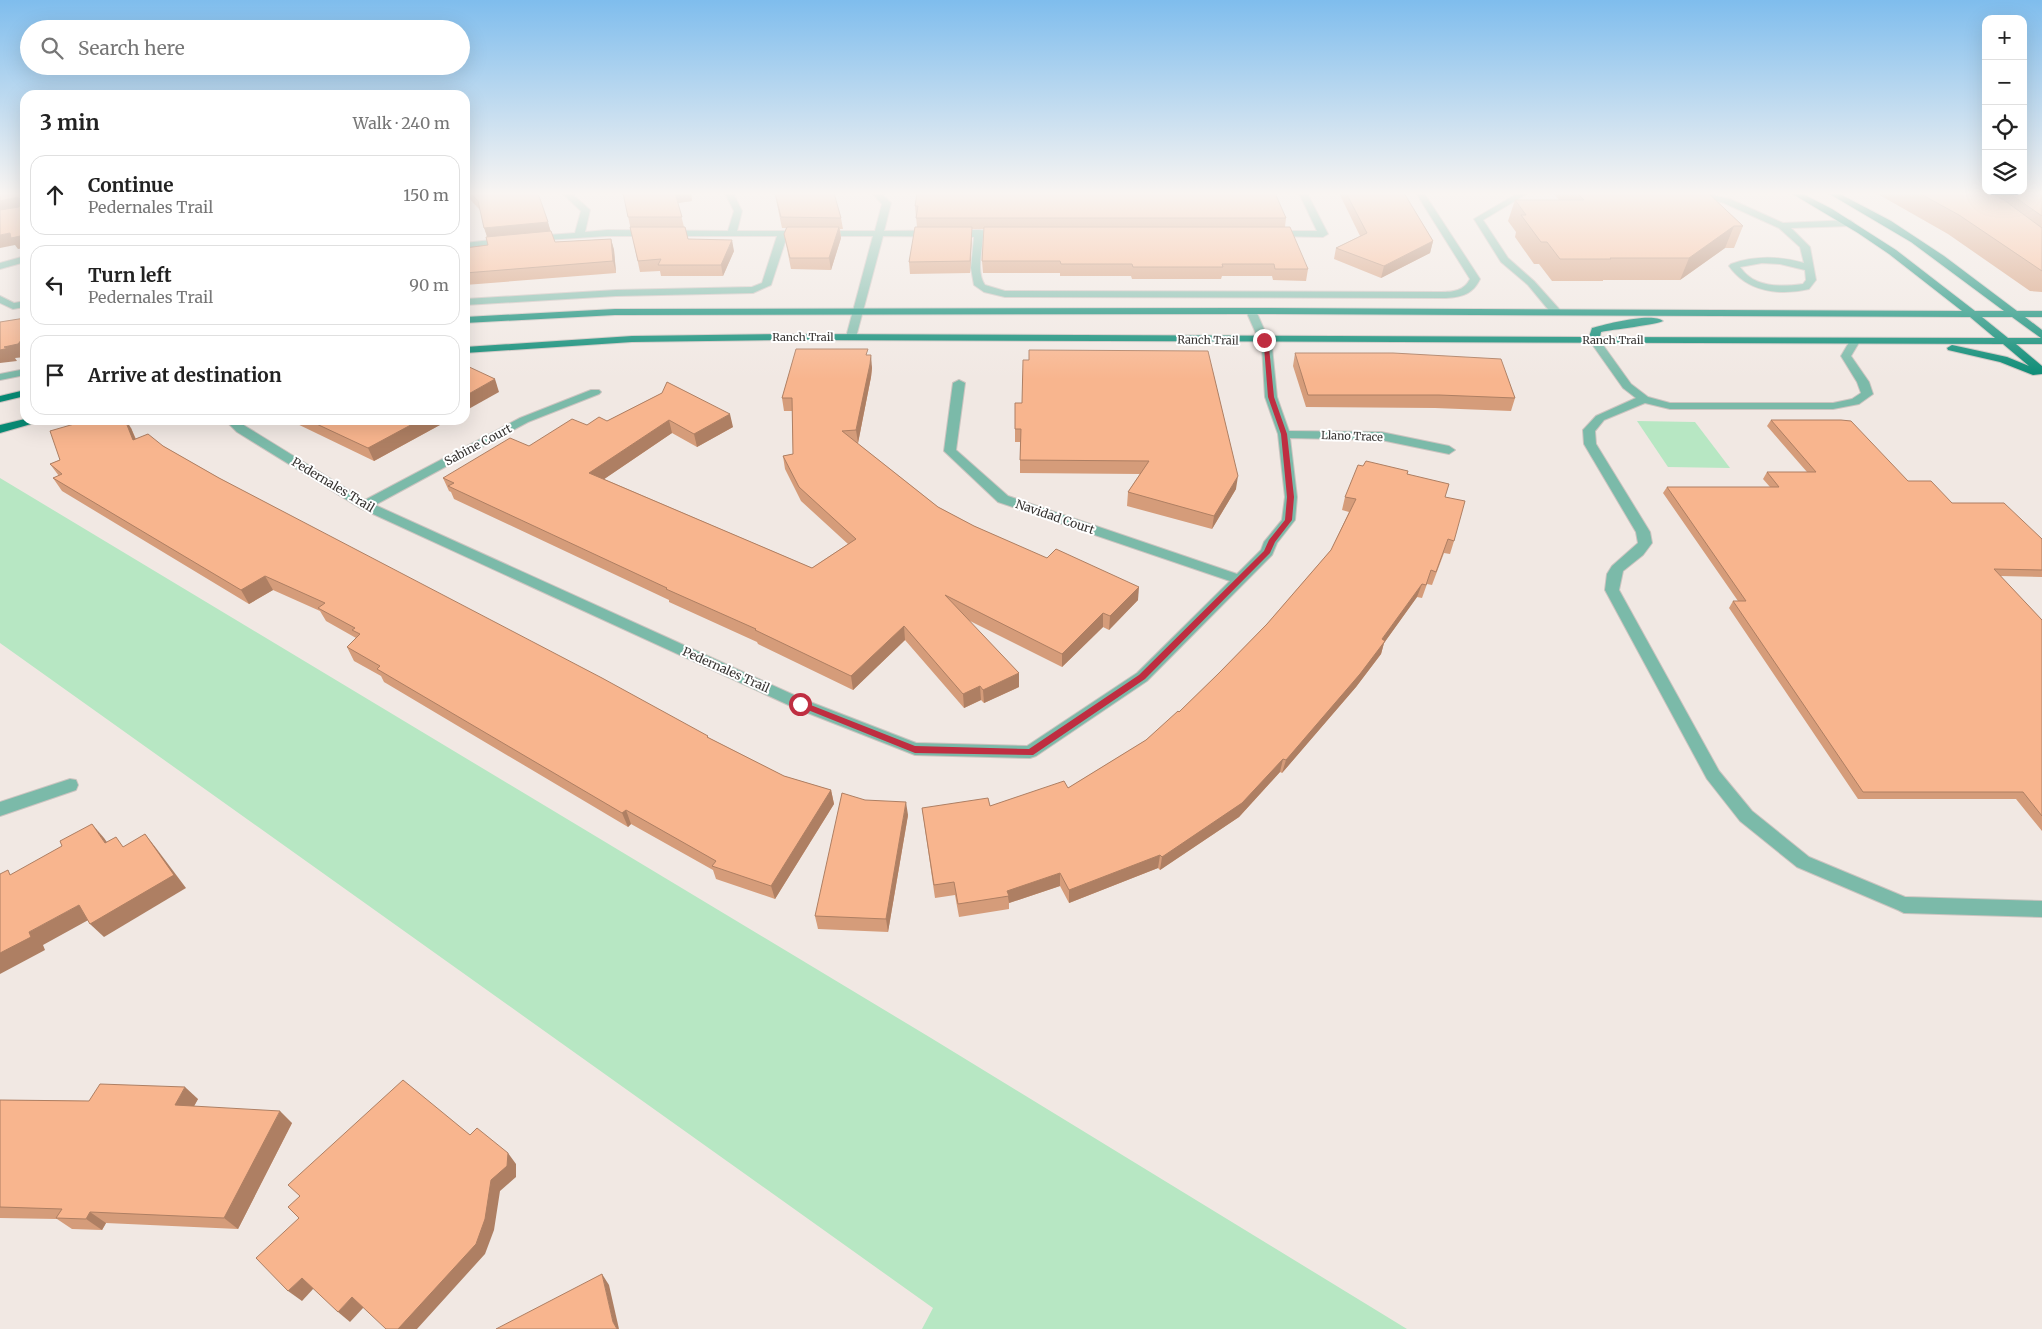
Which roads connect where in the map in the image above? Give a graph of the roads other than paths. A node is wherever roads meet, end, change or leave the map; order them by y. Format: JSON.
{"nodes":[{"id":1,"x":776,"y":255,"type":"edge"},
{"id":2,"x":874,"y":255,"type":"edge"},
{"id":3,"x":978,"y":255,"type":"edge"},
{"id":4,"x":1459,"y":255,"type":"edge"},
{"id":5,"x":1501,"y":255,"type":"edge"},
{"id":6,"x":1808,"y":255,"type":"edge"},
{"id":7,"x":1898,"y":255,"type":"edge"},
{"id":8,"x":1937,"y":255,"type":"edge"},
{"id":9,"x":20,"y":261,"type":"edge"},
{"id":10,"x":0,"y":266,"type":"edge"},
{"id":11,"x":1808,"y":268,"type":"junction"},
{"id":12,"x":0,"y":299,"type":"edge"},
{"id":13,"x":470,"y":302,"type":"edge"},
{"id":14,"x":20,"y":305,"type":"edge"},
{"id":15,"x":1251,"y":311,"type":"junction"},
{"id":16,"x":858,"y":312,"type":"junction"},
{"id":17,"x":1556,"y":312,"type":"junction"},
{"id":18,"x":1762,"y":312,"type":"junction"},
{"id":19,"x":1972,"y":313,"type":"junction"},
{"id":20,"x":2014,"y":313,"type":"junction"},
{"id":21,"x":2042,"y":314,"type":"edge"},
{"id":22,"x":470,"y":320,"type":"edge"},
{"id":23,"x":2042,"y":335,"type":"edge"},
{"id":24,"x":851,"y":337,"type":"junction"},
{"id":25,"x":1264,"y":340,"type":"junction"},
{"id":26,"x":1594,"y":340,"type":"junction"},
{"id":27,"x":1855,"y":341,"type":"junction"},
{"id":28,"x":1913,"y":341,"type":"junction"},
{"id":29,"x":2006,"y":341,"type":"junction"},
{"id":30,"x":2042,"y":341,"type":"edge"},
{"id":31,"x":470,"y":350,"type":"edge"},
{"id":32,"x":20,"y":373,"type":"edge"},
{"id":33,"x":2042,"y":373,"type":"edge"},
{"id":34,"x":0,"y":377,"type":"edge"},
{"id":35,"x":959,"y":383,"type":"dead end"},
{"id":36,"x":595,"y":392,"type":"dead end"},
{"id":37,"x":20,"y":394,"type":"edge"},
{"id":38,"x":1644,"y":399,"type":"junction"},
{"id":39,"x":0,"y":400,"type":"edge"},
{"id":40,"x":20,"y":424,"type":"edge"},
{"id":41,"x":237,"y":425,"type":"edge"},
{"id":42,"x":0,"y":429,"type":"edge"},
{"id":43,"x":1284,"y":434,"type":"junction"},
{"id":44,"x":1449,"y":450,"type":"dead end"},
{"id":45,"x":365,"y":505,"type":"junction"},
{"id":46,"x":1240,"y":580,"type":"junction"},
{"id":47,"x":70,"y":785,"type":"dead end"},
{"id":48,"x":0,"y":809,"type":"edge"},
{"id":49,"x":2042,"y":909,"type":"edge"}],
"edges":[{"from":1,"to":13,"type":"street"},
{"from":2,"to":16,"type":"street"},
{"from":3,"to":4,"type":"street"},
{"from":5,"to":17,"type":"street"},
{"from":6,"to":11,"type":"street"},
{"from":7,"to":19,"type":"main road"},
{"from":8,"to":20,"type":"main road"},
{"from":9,"to":10,"type":"street"},
{"from":11,"to":11,"type":"street"},
{"from":12,"to":14,"type":"street"},
{"from":15,"to":16,"type":"main road","name":"Ranch Trail"},
{"from":15,"to":17,"type":"main road","name":"Ranch Trail"},
{"from":15,"to":25,"type":"street","name":"Pedernales Trail"},
{"from":16,"to":22,"type":"main road","name":"Ranch Trail"},
{"from":16,"to":24,"type":"street"},
{"from":17,"to":18,"type":"main road","name":"Ranch Trail"},
{"from":18,"to":19,"type":"main road","name":"Ranch Trail"},
{"from":18,"to":26,"type":"main road"},
{"from":19,"to":20,"type":"main road","name":"Ranch Trail"},
{"from":19,"to":29,"type":"main road"},
{"from":20,"to":21,"type":"main road","name":"Ranch Trail"},
{"from":20,"to":23,"type":"main road"},
{"from":24,"to":25,"type":"main road","name":"Ranch Trail"},
{"from":24,"to":31,"type":"main road","name":"Ranch Trail"},
{"from":25,"to":26,"type":"main road","name":"Ranch Trail"},
{"from":25,"to":43,"type":"street","name":"Pedernales Trail"},
{"from":26,"to":27,"type":"main road","name":"Ranch Trail"},
{"from":26,"to":38,"type":"street"},
{"from":27,"to":28,"type":"main road","name":"Ranch Trail"},
{"from":27,"to":38,"type":"street"},
{"from":28,"to":29,"type":"main road","name":"Ranch Trail"},
{"from":28,"to":33,"type":"main road"},
{"from":29,"to":30,"type":"main road","name":"Ranch Trail"},
{"from":29,"to":33,"type":"main road"},
{"from":32,"to":34,"type":"street"},
{"from":35,"to":46,"type":"street","name":"Navidad Court"},
{"from":36,"to":45,"type":"street","name":"Sabine Court"},
{"from":37,"to":39,"type":"main road"},
{"from":38,"to":49,"type":"street"},
{"from":40,"to":42,"type":"main road"},
{"from":41,"to":45,"type":"street","name":"Pedernales Trail"},
{"from":43,"to":44,"type":"street","name":"Llano Trace"},
{"from":43,"to":46,"type":"street","name":"Pedernales Trail"},
{"from":45,"to":46,"type":"street","name":"Pedernales Trail"},
{"from":47,"to":48,"type":"street"}]}
